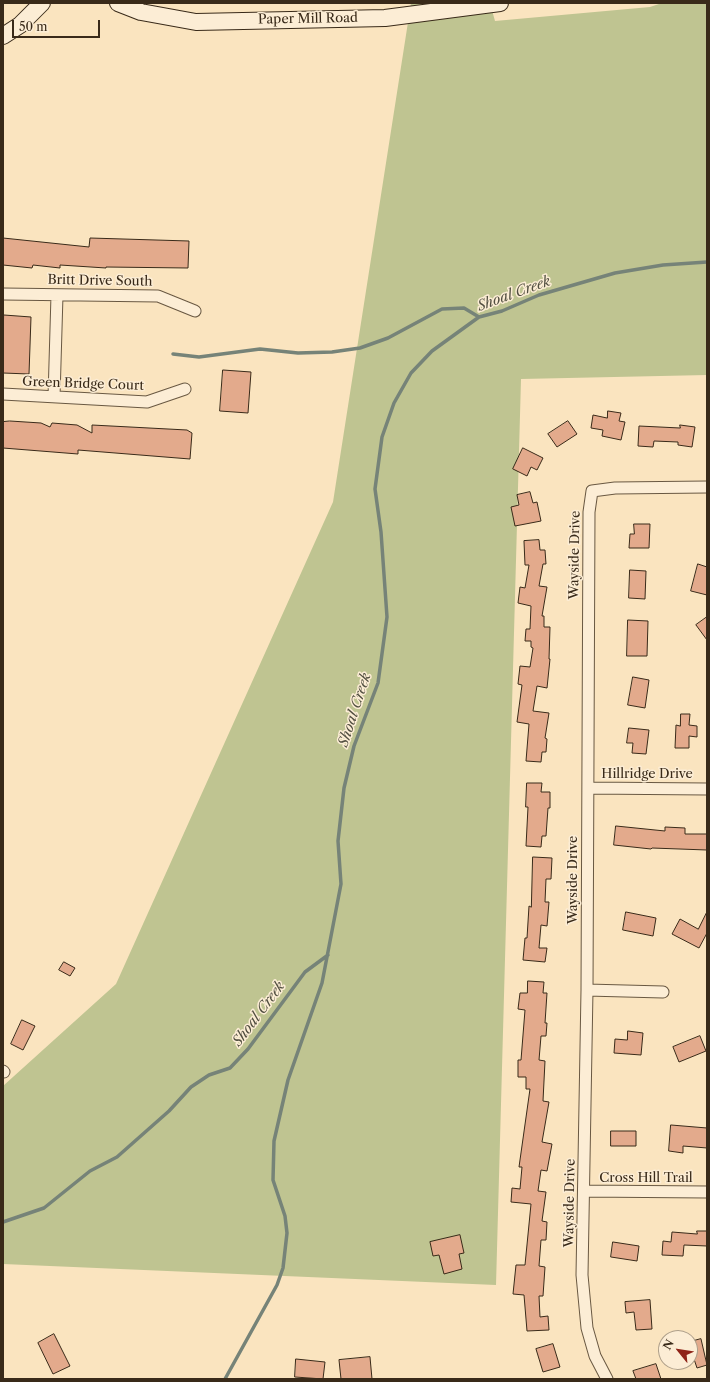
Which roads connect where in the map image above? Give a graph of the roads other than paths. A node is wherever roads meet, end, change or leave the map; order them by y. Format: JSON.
{"nodes":[{"id":1,"x":42,"y":3,"type":"edge"},
{"id":2,"x":54,"y":3,"type":"edge"},
{"id":3,"x":118,"y":3,"type":"edge"},
{"id":4,"x":500,"y":3,"type":"edge"},
{"id":5,"x":20,"y":25,"type":"junction"},
{"id":6,"x":3,"y":36,"type":"edge"},
{"id":7,"x":3,"y":294,"type":"edge"},
{"id":8,"x":57,"y":294,"type":"junction"},
{"id":9,"x":194,"y":311,"type":"dead end"},
{"id":10,"x":185,"y":389,"type":"dead end"},
{"id":11,"x":3,"y":394,"type":"edge"},
{"id":12,"x":54,"y":397,"type":"junction"},
{"id":13,"x":707,"y":487,"type":"edge"},
{"id":14,"x":588,"y":788,"type":"junction"},
{"id":15,"x":707,"y":789,"type":"edge"},
{"id":16,"x":586,"y":990,"type":"junction"},
{"id":17,"x":663,"y":992,"type":"dead end"},
{"id":18,"x":584,"y":1192,"type":"junction"},
{"id":19,"x":707,"y":1192,"type":"edge"},
{"id":20,"x":607,"y":1379,"type":"edge"}],
"edges":[{"from":1,"to":5,"type":"street"},
{"from":2,"to":5,"type":"street"},
{"from":3,"to":4,"type":"street","name":"Paper Mill Road"},
{"from":5,"to":6,"type":"street"},
{"from":7,"to":8,"type":"street","name":"Britt Drive South"},
{"from":8,"to":9,"type":"street","name":"Britt Drive South"},
{"from":8,"to":12,"type":"street"},
{"from":10,"to":12,"type":"street","name":"Green Bridge Court"},
{"from":11,"to":12,"type":"street","name":"Green Bridge Court"},
{"from":13,"to":14,"type":"street","name":"Wayside Drive"},
{"from":14,"to":15,"type":"street","name":"Hillridge Drive"},
{"from":14,"to":16,"type":"street","name":"Wayside Drive"},
{"from":16,"to":17,"type":"street"},
{"from":16,"to":18,"type":"street","name":"Wayside Drive"},
{"from":18,"to":19,"type":"street","name":"Cross Hill Trail"},
{"from":18,"to":20,"type":"street","name":"Wayside Drive"}]}
